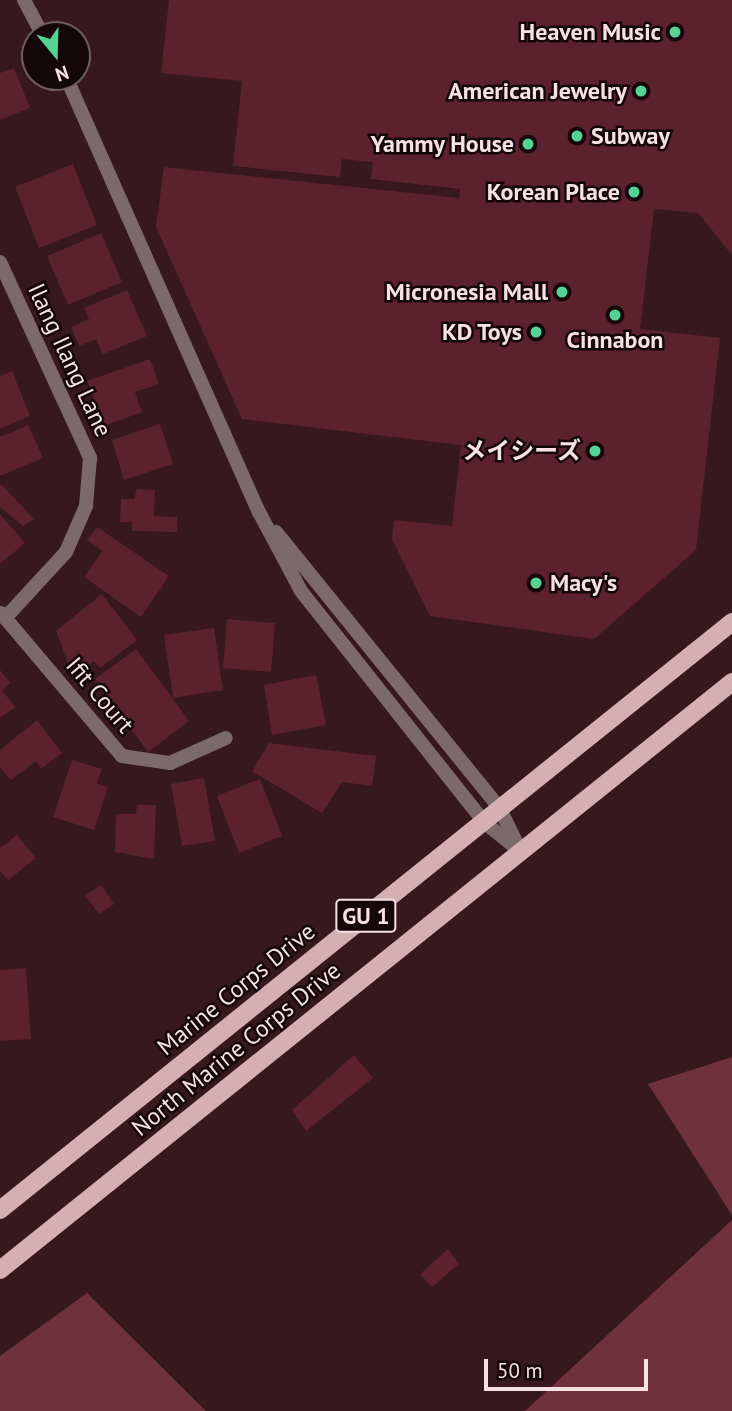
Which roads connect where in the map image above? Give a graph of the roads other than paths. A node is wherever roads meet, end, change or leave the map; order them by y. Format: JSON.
{"nodes":[{"id":1,"x":24,"y":0,"type":"edge"},
{"id":2,"x":35,"y":21,"type":"edge"},
{"id":3,"x":72,"y":91,"type":"edge"},
{"id":4,"x":0,"y":262,"type":"edge"},
{"id":5,"x":259,"y":512,"type":"junction"},
{"id":6,"x":2,"y":615,"type":"edge"},
{"id":7,"x":732,"y":622,"type":"edge"},
{"id":8,"x":732,"y":682,"type":"edge"},
{"id":9,"x":226,"y":738,"type":"dead end"},
{"id":10,"x":500,"y":809,"type":"junction"},
{"id":11,"x":484,"y":822,"type":"junction"},
{"id":12,"x":521,"y":852,"type":"junction"},
{"id":13,"x":0,"y":1210,"type":"edge"},
{"id":14,"x":0,"y":1270,"type":"edge"}],
"edges":[{"from":1,"to":2,"type":"street"},
{"from":3,"to":5,"type":"street"},
{"from":4,"to":6,"type":"street","name":"Ilang Ilang Lane"},
{"from":5,"to":10,"type":"street"},
{"from":5,"to":11,"type":"street"},
{"from":6,"to":9,"type":"street","name":"Ifit Court"},
{"from":7,"to":10,"type":"main road","name":"Marine Corps Drive","number":"GU 1"},
{"from":8,"to":12,"type":"main road","name":"North Marine Corps Drive","number":"GU 1"},
{"from":10,"to":11,"type":"main road","name":"Marine Corps Drive","number":"GU 1"},
{"from":10,"to":12,"type":"street"},
{"from":11,"to":12,"type":"street"},
{"from":11,"to":13,"type":"main road","name":"Marine Corps Drive","number":"GU 1"},
{"from":12,"to":14,"type":"main road","name":"North Marine Corps Drive","number":"GU 1"}]}
